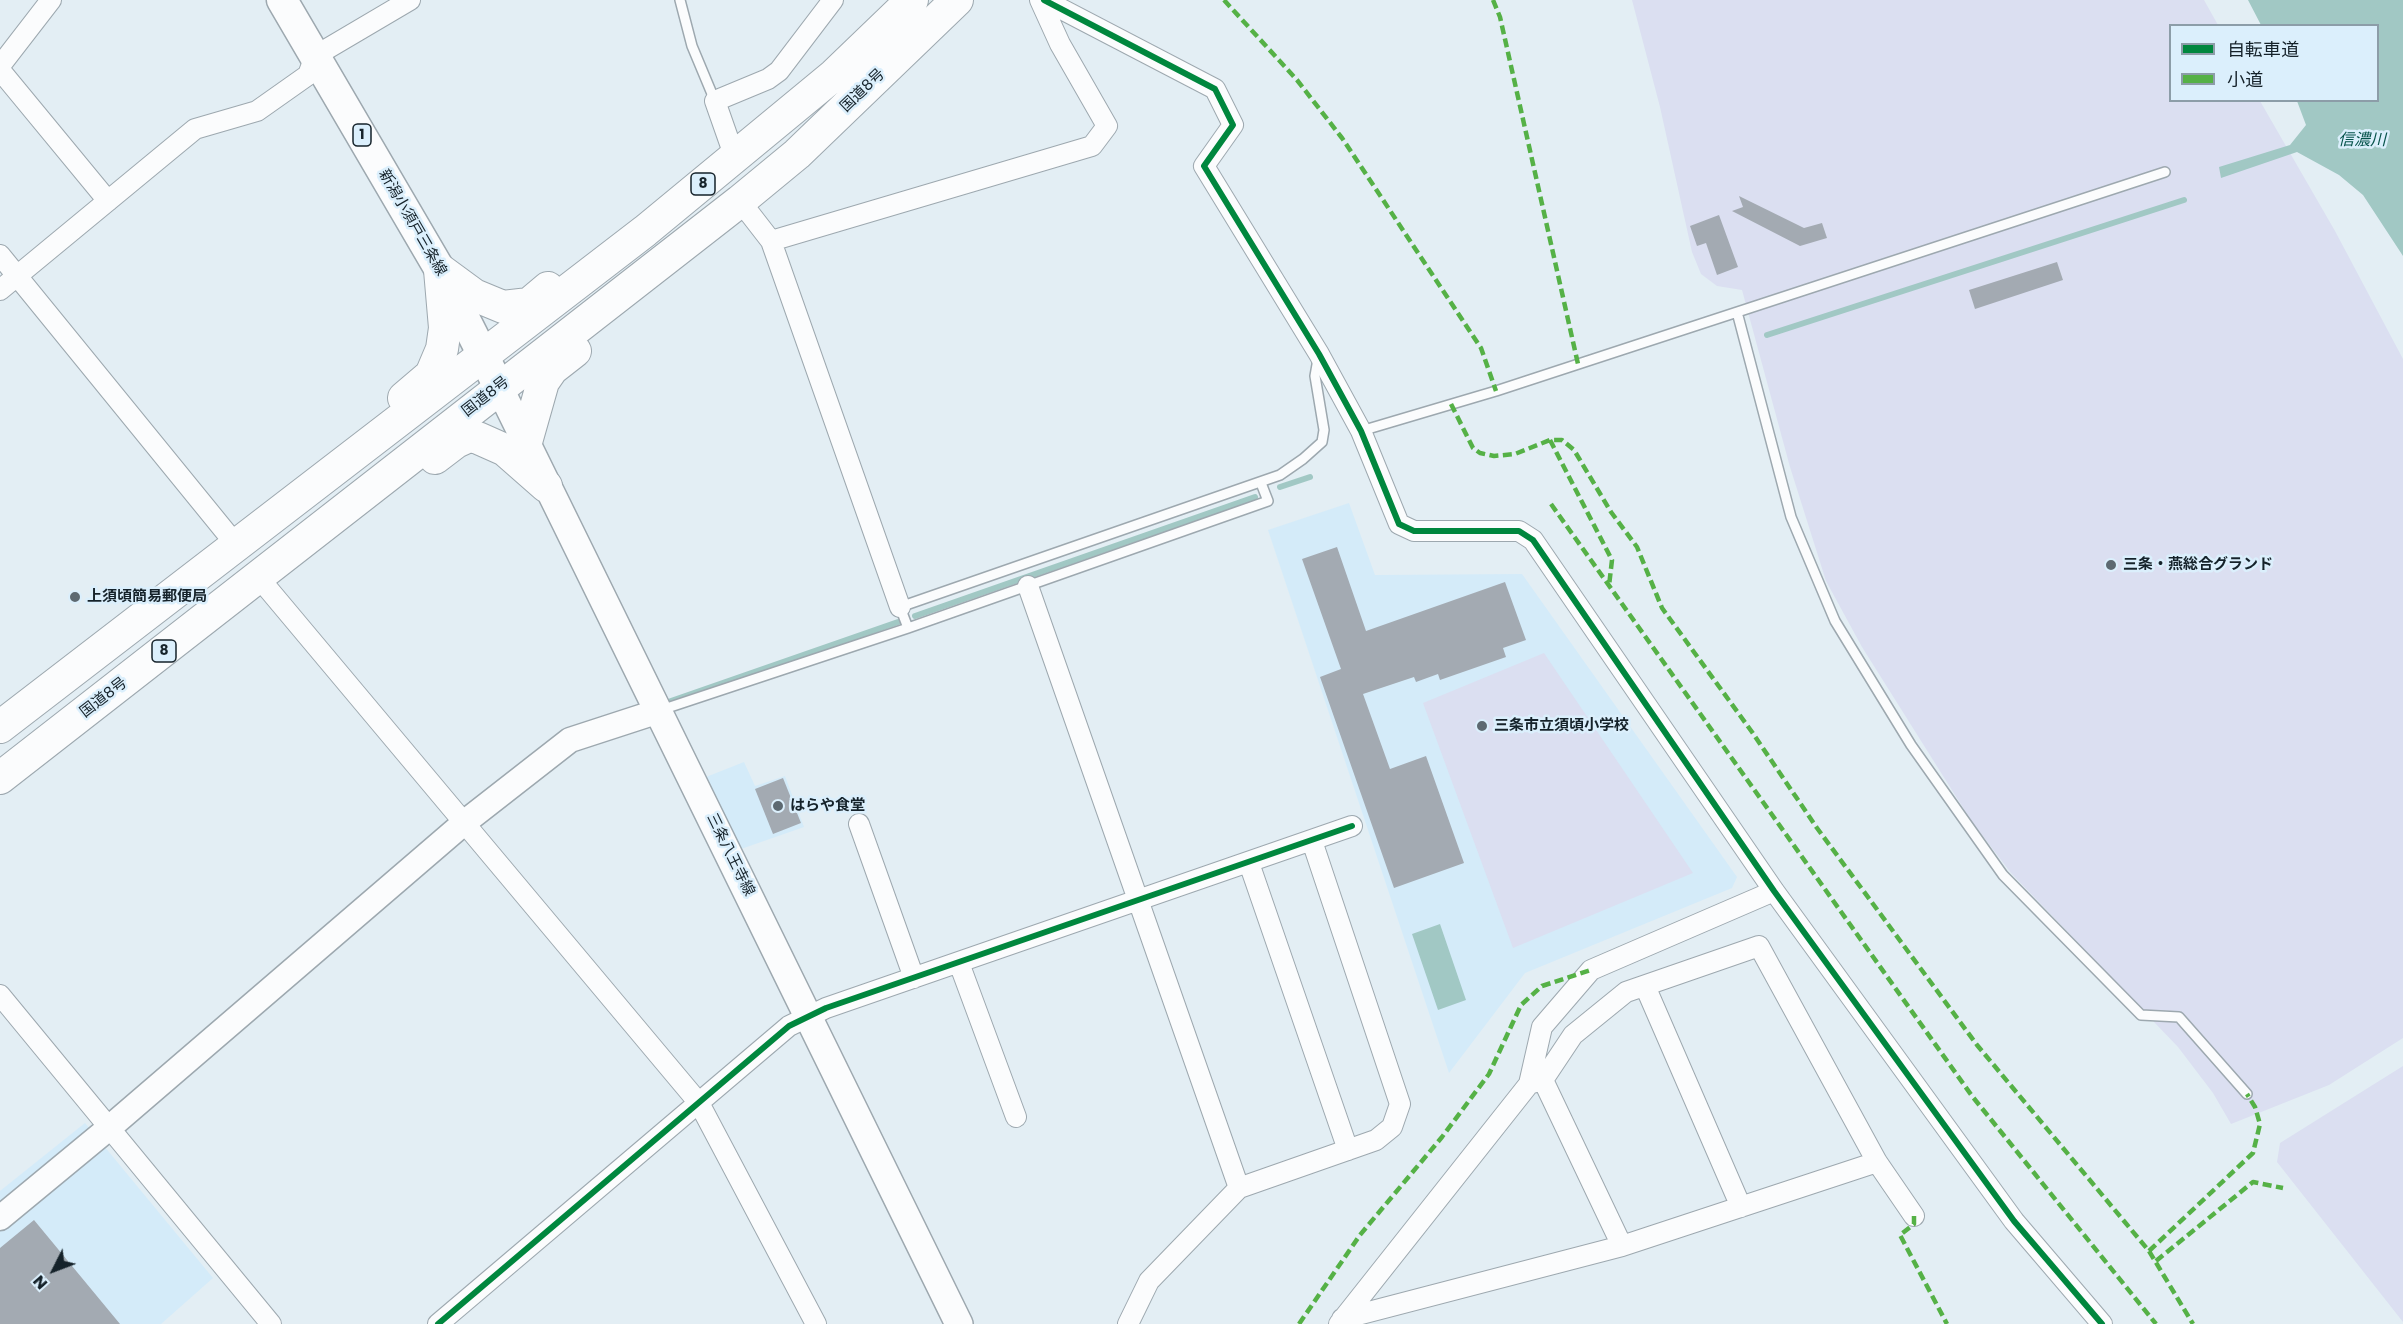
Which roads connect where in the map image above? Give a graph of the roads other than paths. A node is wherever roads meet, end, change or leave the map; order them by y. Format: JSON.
{"nodes":[{"id":1,"x":51,"y":0,"type":"edge"},
{"id":2,"x":282,"y":0,"type":"edge"},
{"id":3,"x":410,"y":0,"type":"edge"},
{"id":4,"x":680,"y":0,"type":"edge"},
{"id":5,"x":833,"y":0,"type":"edge"},
{"id":6,"x":912,"y":0,"type":"edge"},
{"id":7,"x":957,"y":0,"type":"edge"},
{"id":8,"x":1042,"y":0,"type":"edge"},
{"id":9,"x":315,"y":56,"type":"junction"},
{"id":10,"x":0,"y":68,"type":"edge"},
{"id":11,"x":715,"y":101,"type":"junction"},
{"id":12,"x":735,"y":158,"type":"junction"},
{"id":13,"x":2165,"y":172,"type":"dead end"},
{"id":14,"x":108,"y":201,"type":"junction"},
{"id":15,"x":740,"y":201,"type":"junction"},
{"id":16,"x":645,"y":231,"type":"junction"},
{"id":17,"x":771,"y":241,"type":"junction"},
{"id":18,"x":0,"y":255,"type":"edge"},
{"id":19,"x":440,"y":270,"type":"junction"},
{"id":20,"x":16,"y":276,"type":"junction"},
{"id":21,"x":630,"y":286,"type":"junction"},
{"id":22,"x":0,"y":290,"type":"edge"},
{"id":23,"x":1737,"y":312,"type":"junction"},
{"id":24,"x":1319,"y":354,"type":"junction"},
{"id":25,"x":484,"y":357,"type":"junction"},
{"id":26,"x":499,"y":387,"type":"junction"},
{"id":27,"x":1361,"y":431,"type":"junction"},
{"id":28,"x":526,"y":442,"type":"junction"},
{"id":29,"x":339,"y":468,"type":"junction"},
{"id":30,"x":1261,"y":483,"type":"junction"},
{"id":31,"x":546,"y":486,"type":"junction"},
{"id":32,"x":327,"y":523,"type":"junction"},
{"id":33,"x":237,"y":546,"type":"junction"},
{"id":34,"x":259,"y":578,"type":"junction"},
{"id":35,"x":1028,"y":586,"type":"junction"},
{"id":36,"x":900,"y":607,"type":"junction"},
{"id":37,"x":908,"y":628,"type":"junction"},
{"id":38,"x":659,"y":711,"type":"junction"},
{"id":39,"x":0,"y":727,"type":"edge"},
{"id":40,"x":0,"y":778,"type":"edge"},
{"id":41,"x":465,"y":822,"type":"junction"},
{"id":42,"x":859,"y":824,"type":"dead end"},
{"id":43,"x":1352,"y":826,"type":"dead end"},
{"id":44,"x":1312,"y":841,"type":"junction"},
{"id":45,"x":1249,"y":863,"type":"junction"},
{"id":46,"x":1774,"y":891,"type":"junction"},
{"id":47,"x":1140,"y":901,"type":"junction"},
{"id":48,"x":959,"y":963,"type":"junction"},
{"id":49,"x":914,"y":978,"type":"junction"},
{"id":50,"x":1645,"y":986,"type":"junction"},
{"id":51,"x":0,"y":995,"type":"edge"},
{"id":52,"x":808,"y":1016,"type":"junction"},
{"id":53,"x":1536,"y":1082,"type":"junction"},
{"id":54,"x":2247,"y":1095,"type":"dead end"},
{"id":55,"x":699,"y":1103,"type":"junction"},
{"id":56,"x":1016,"y":1117,"type":"dead end"},
{"id":57,"x":109,"y":1128,"type":"junction"},
{"id":58,"x":1348,"y":1150,"type":"junction"},
{"id":59,"x":1877,"y":1162,"type":"junction"},
{"id":60,"x":1239,"y":1188,"type":"junction"},
{"id":61,"x":1741,"y":1207,"type":"junction"},
{"id":62,"x":1914,"y":1216,"type":"dead end"},
{"id":63,"x":0,"y":1218,"type":"edge"},
{"id":64,"x":1622,"y":1246,"type":"junction"},
{"id":65,"x":1340,"y":1321,"type":"edge"},
{"id":66,"x":271,"y":1324,"type":"edge"},
{"id":67,"x":438,"y":1324,"type":"edge"},
{"id":68,"x":816,"y":1324,"type":"edge"},
{"id":69,"x":959,"y":1324,"type":"edge"},
{"id":70,"x":1128,"y":1324,"type":"edge"},
{"id":71,"x":2102,"y":1324,"type":"edge"}],
"edges":[{"from":1,"to":10,"type":"street"},
{"from":2,"to":9,"type":"main road","name":"新潟小須戸三条線","number":"1"},
{"from":3,"to":9,"type":"street"},
{"from":4,"to":11,"type":"lane"},
{"from":5,"to":11,"type":"street"},
{"from":6,"to":12,"type":"highway","number":"8"},
{"from":7,"to":15,"type":"highway","name":"国道8号","number":"8"},
{"from":8,"to":17,"type":"street"},
{"from":8,"to":24,"type":"street"},
{"from":9,"to":14,"type":"street"},
{"from":9,"to":19,"type":"main road","name":"新潟小須戸三条線","number":"1"},
{"from":10,"to":14,"type":"street"},
{"from":11,"to":12,"type":"street"},
{"from":12,"to":16,"type":"highway","number":"8"},
{"from":13,"to":23,"type":"lane"},
{"from":14,"to":20,"type":"street"},
{"from":15,"to":17,"type":"street"},
{"from":15,"to":21,"type":"highway","name":"国道8号","number":"8"},
{"from":16,"to":19,"type":"highway"},
{"from":16,"to":25,"type":"highway","number":"8"},
{"from":17,"to":36,"type":"street"},
{"from":18,"to":20,"type":"street"},
{"from":19,"to":25,"type":"main road","name":"新潟小須戸三条線","number":"1"},
{"from":19,"to":29,"type":"highway"},
{"from":20,"to":22,"type":"street"},
{"from":20,"to":33,"type":"street"},
{"from":21,"to":26,"type":"highway","name":"国道8号","number":"8"},
{"from":21,"to":28,"type":"highway"},
{"from":23,"to":27,"type":"lane"},
{"from":23,"to":54,"type":"lane"},
{"from":24,"to":27,"type":"street"},
{"from":24,"to":30,"type":"lane"},
{"from":25,"to":26,"type":"main road","name":"新潟小須戸三条線","number":"1"},
{"from":25,"to":29,"type":"highway","number":"8"},
{"from":26,"to":28,"type":"main road","name":"三条八王寺線"},
{"from":26,"to":32,"type":"highway","name":"国道8号","number":"8"},
{"from":27,"to":46,"type":"street"},
{"from":28,"to":31,"type":"main road","name":"三条八王寺線"},
{"from":29,"to":33,"type":"highway","number":"8"},
{"from":30,"to":35,"type":"lane"},
{"from":30,"to":36,"type":"lane"},
{"from":31,"to":32,"type":"highway"},
{"from":31,"to":38,"type":"main road","name":"三条八王寺線"},
{"from":32,"to":34,"type":"highway","name":"国道8号","number":"8"},
{"from":33,"to":39,"type":"highway","number":"8"},
{"from":34,"to":40,"type":"highway","name":"国道8号","number":"8"},
{"from":34,"to":41,"type":"street"},
{"from":35,"to":37,"type":"lane"},
{"from":35,"to":47,"type":"street"},
{"from":36,"to":37,"type":"lane"},
{"from":37,"to":38,"type":"lane"},
{"from":38,"to":41,"type":"street"},
{"from":38,"to":52,"type":"main road","name":"三条八王寺線"},
{"from":41,"to":55,"type":"street"},
{"from":41,"to":57,"type":"street"},
{"from":42,"to":49,"type":"street"},
{"from":43,"to":44,"type":"street"},
{"from":44,"to":45,"type":"street"},
{"from":44,"to":58,"type":"street"},
{"from":45,"to":47,"type":"street"},
{"from":45,"to":58,"type":"street"},
{"from":46,"to":53,"type":"street"},
{"from":46,"to":71,"type":"street"},
{"from":47,"to":48,"type":"street"},
{"from":47,"to":60,"type":"street"},
{"from":48,"to":49,"type":"street"},
{"from":48,"to":56,"type":"street"},
{"from":49,"to":52,"type":"street"},
{"from":50,"to":53,"type":"street"},
{"from":50,"to":59,"type":"street"},
{"from":50,"to":61,"type":"street"},
{"from":51,"to":57,"type":"street"},
{"from":52,"to":55,"type":"street"},
{"from":52,"to":69,"type":"main road","name":"三条八王寺線"},
{"from":53,"to":64,"type":"street"},
{"from":53,"to":65,"type":"street"},
{"from":55,"to":67,"type":"street"},
{"from":55,"to":68,"type":"street"},
{"from":57,"to":63,"type":"street"},
{"from":57,"to":66,"type":"street"},
{"from":58,"to":60,"type":"street"},
{"from":59,"to":61,"type":"street"},
{"from":59,"to":62,"type":"street"},
{"from":60,"to":70,"type":"street"},
{"from":61,"to":64,"type":"street"},
{"from":64,"to":65,"type":"street"}]}
